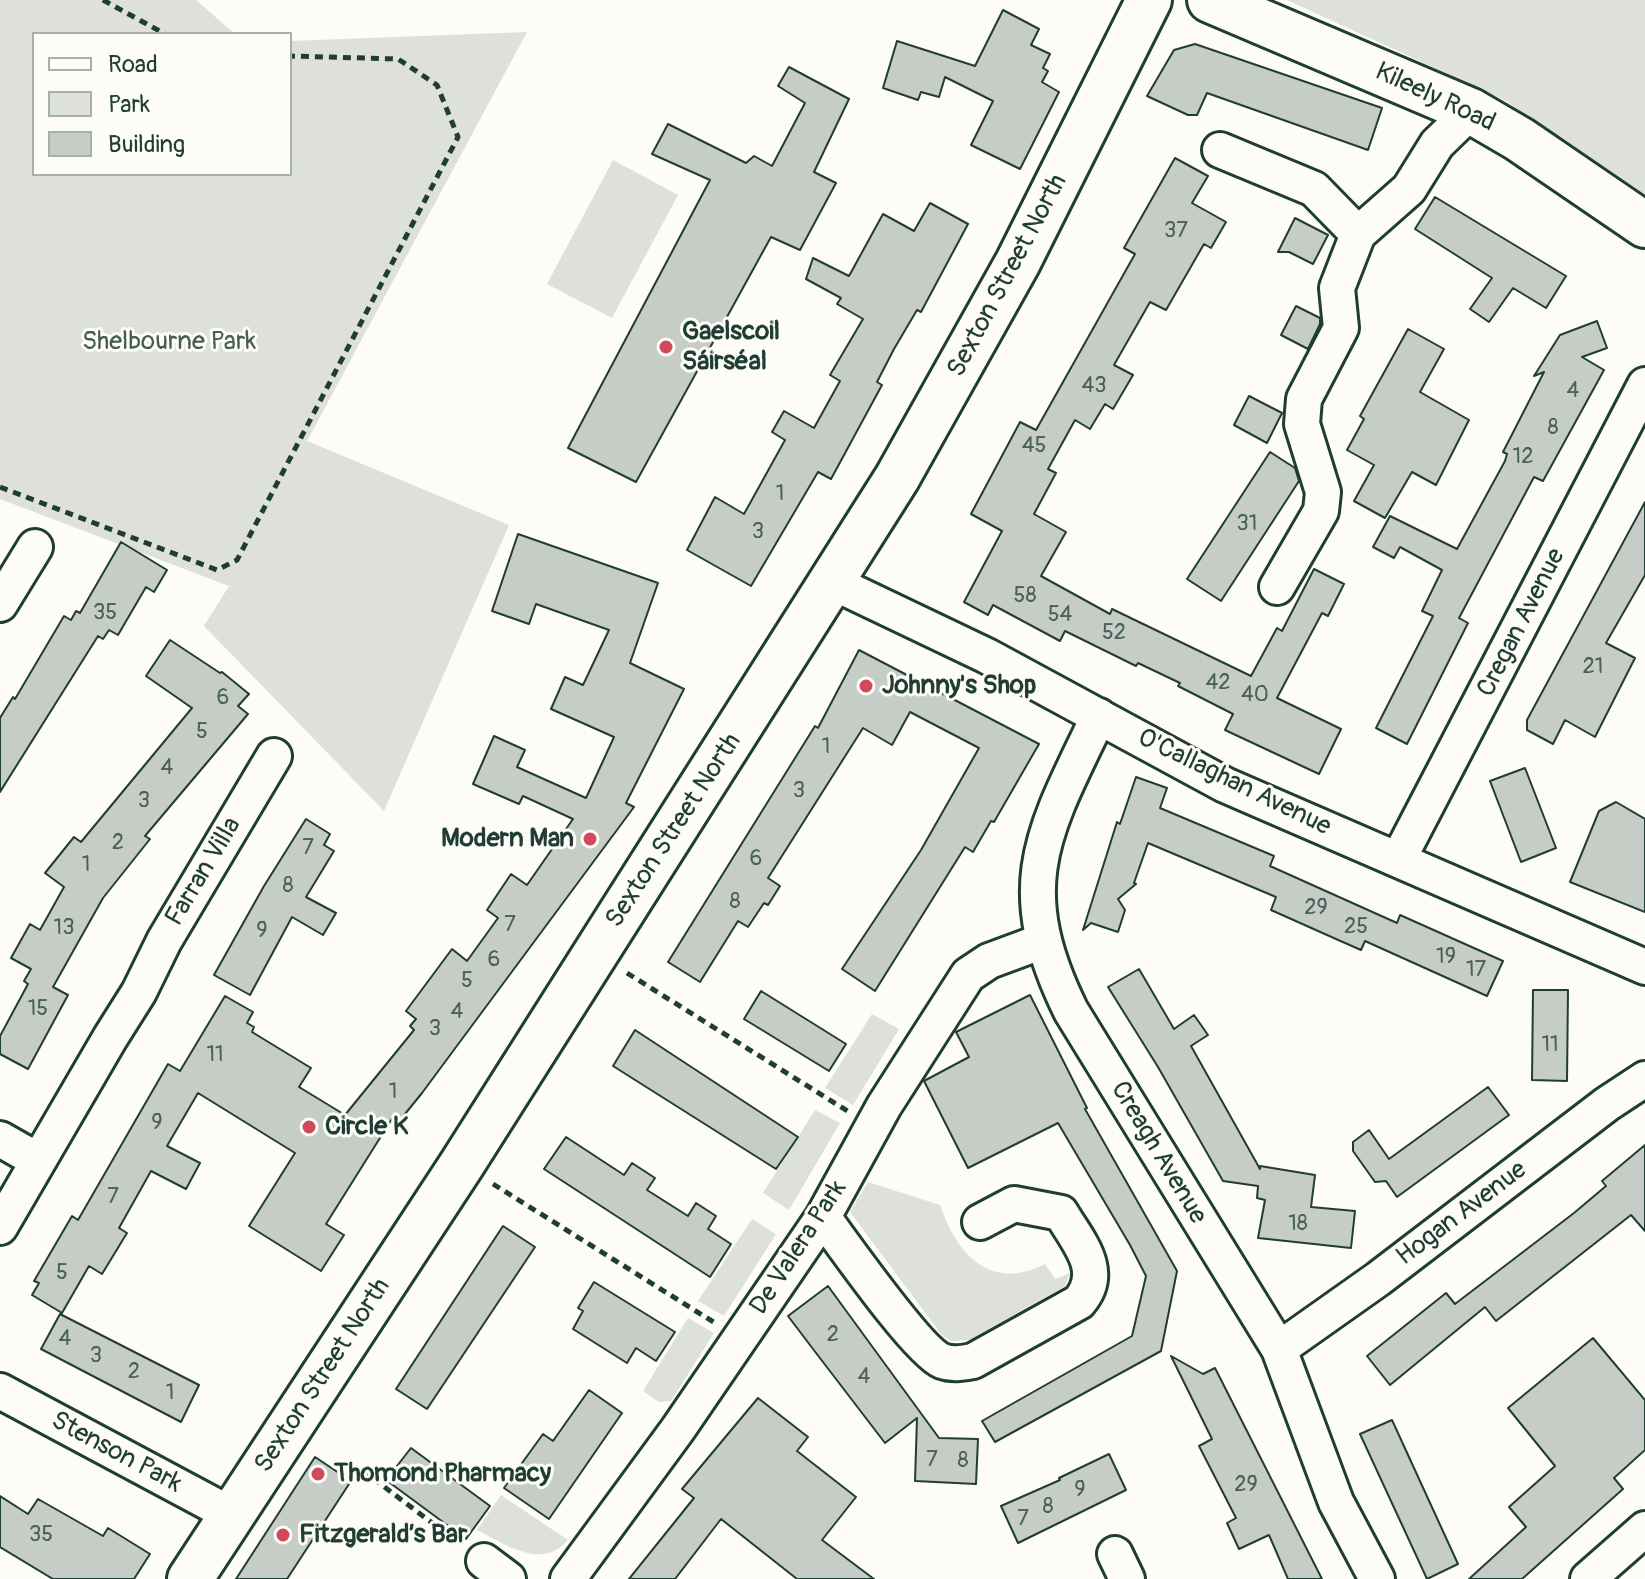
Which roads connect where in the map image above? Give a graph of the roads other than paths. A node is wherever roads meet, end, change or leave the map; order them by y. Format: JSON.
{"nodes":[{"id":1,"x":1149,"y":0,"type":"edge"},
{"id":2,"x":1210,"y":0,"type":"edge"},
{"id":3,"x":1471,"y":111,"type":"junction"},
{"id":4,"x":1220,"y":150,"type":"dead end"},
{"id":5,"x":1645,"y":225,"type":"edge"},
{"id":6,"x":1358,"y":234,"type":"junction"},
{"id":7,"x":1645,"y":385,"type":"edge"},
{"id":8,"x":35,"y":547,"type":"dead end"},
{"id":9,"x":832,"y":582,"type":"junction"},
{"id":10,"x":1277,"y":587,"type":"dead end"},
{"id":11,"x":0,"y":604,"type":"edge"},
{"id":12,"x":1099,"y":716,"type":"junction"},
{"id":13,"x":274,"y":756,"type":"dead end"},
{"id":14,"x":1398,"y":860,"type":"junction"},
{"id":15,"x":1043,"y":941,"type":"junction"},
{"id":16,"x":1645,"y":967,"type":"edge"},
{"id":17,"x":1645,"y":1079,"type":"edge"},
{"id":18,"x":0,"y":1139,"type":"edge"},
{"id":19,"x":37,"y":1160,"type":"junction"},
{"id":20,"x":823,"y":1217,"type":"junction"},
{"id":21,"x":980,"y":1222,"type":"dead end"},
{"id":22,"x":0,"y":1227,"type":"edge"},
{"id":23,"x":1279,"y":1349,"type":"junction"},
{"id":24,"x":0,"y":1391,"type":"edge"},
{"id":25,"x":232,"y":1515,"type":"junction"},
{"id":26,"x":1645,"y":1529,"type":"edge"},
{"id":27,"x":190,"y":1579,"type":"edge"},
{"id":28,"x":568,"y":1579,"type":"edge"},
{"id":29,"x":1377,"y":1579,"type":"edge"},
{"id":30,"x":1588,"y":1579,"type":"edge"}],
"edges":[{"from":1,"to":9,"type":"main road","name":"Sexton Street North"},
{"from":2,"to":3,"type":"main road","name":"Kileely Road"},
{"from":3,"to":5,"type":"main road","name":"Kileely Road"},
{"from":3,"to":6,"type":"street"},
{"from":4,"to":6,"type":"street"},
{"from":6,"to":10,"type":"street"},
{"from":7,"to":14,"type":"street","name":"Cregan Avenue"},
{"from":8,"to":11,"type":"street"},
{"from":9,"to":12,"type":"street","name":"O'Callaghan Avenue"},
{"from":9,"to":25,"type":"main road","name":"Sexton Street North"},
{"from":12,"to":14,"type":"street","name":"O'Callaghan Avenue"},
{"from":12,"to":15,"type":"street","name":"Creagh Avenue"},
{"from":13,"to":19,"type":"street","name":"Farran Villa"},
{"from":14,"to":16,"type":"street","name":"O'Callaghan Avenue"},
{"from":15,"to":20,"type":"street","name":"De Valera Park"},
{"from":15,"to":23,"type":"street","name":"Creagh Avenue"},
{"from":17,"to":23,"type":"street","name":"Hogan Avenue"},
{"from":18,"to":19,"type":"street"},
{"from":19,"to":22,"type":"street"},
{"from":20,"to":21,"type":"street"},
{"from":20,"to":28,"type":"street","name":"De Valera Park"},
{"from":23,"to":29,"type":"street","name":"Creagh Avenue"},
{"from":24,"to":25,"type":"street","name":"Stenson Park"},
{"from":25,"to":27,"type":"main road","name":"Sexton Street North"},
{"from":26,"to":30,"type":"street"}]}
